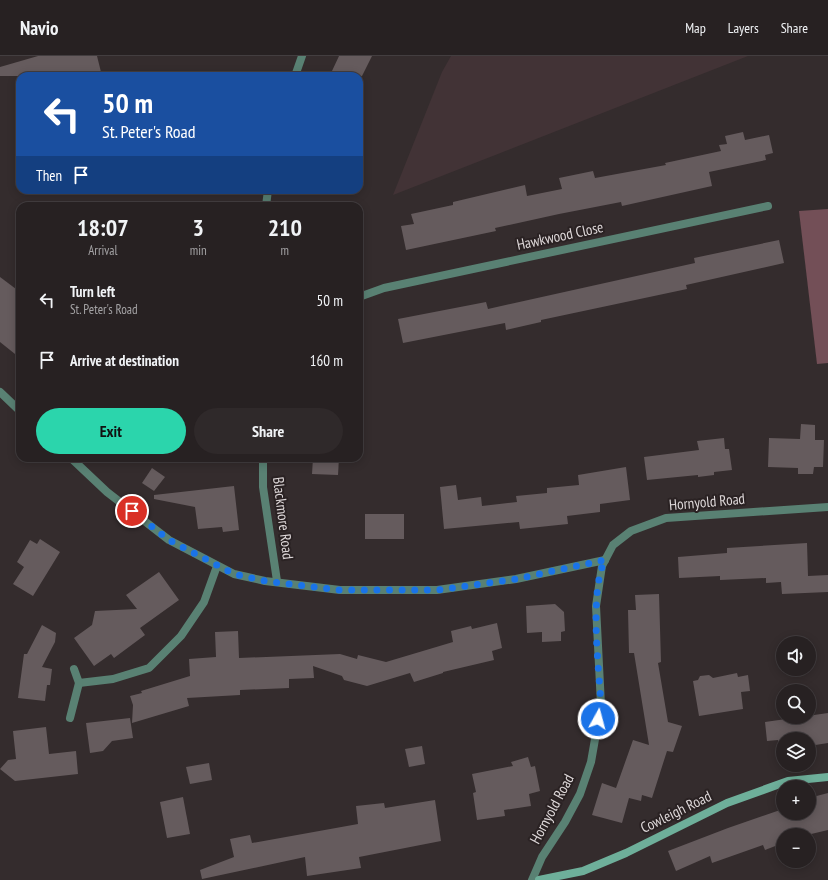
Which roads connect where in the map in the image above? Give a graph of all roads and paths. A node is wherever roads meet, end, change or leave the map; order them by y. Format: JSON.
{"nodes":[{"id":1,"x":302,"y":56,"type":"edge"},
{"id":2,"x":296,"y":72,"type":"edge"},
{"id":3,"x":768,"y":206,"type":"dead end"},
{"id":4,"x":363,"y":296,"type":"edge"},
{"id":5,"x":0,"y":392,"type":"edge"},
{"id":6,"x":16,"y":407,"type":"edge"},
{"id":7,"x":74,"y":462,"type":"edge"},
{"id":8,"x":263,"y":462,"type":"edge"},
{"id":9,"x":828,"y":508,"type":"edge"},
{"id":10,"x":605,"y":560,"type":"junction"},
{"id":11,"x":217,"y":566,"type":"junction"},
{"id":12,"x":277,"y":581,"type":"junction"},
{"id":13,"x":74,"y":669,"type":"dead end"},
{"id":14,"x":79,"y":683,"type":"junction"},
{"id":15,"x":70,"y":718,"type":"dead end"},
{"id":16,"x":828,"y":777,"type":"edge"},
{"id":17,"x":532,"y":880,"type":"edge"},
{"id":18,"x":539,"y":880,"type":"edge"}],
"edges":[{"from":1,"to":2,"type":"street"},
{"from":3,"to":4,"type":"street","name":"Hawkwood Close"},
{"from":5,"to":6,"type":"street"},
{"from":7,"to":11,"type":"street"},
{"from":8,"to":12,"type":"street","name":"Blackmore Road"},
{"from":9,"to":10,"type":"street","name":"Hornyold Road"},
{"from":10,"to":12,"type":"street"},
{"from":10,"to":17,"type":"street","name":"Hornyold Road"},
{"from":11,"to":12,"type":"street"},
{"from":11,"to":14,"type":"street"},
{"from":13,"to":14,"type":"street"},
{"from":14,"to":15,"type":"street"},
{"from":16,"to":18,"type":"main road","name":"Cowleigh Road"}]}
